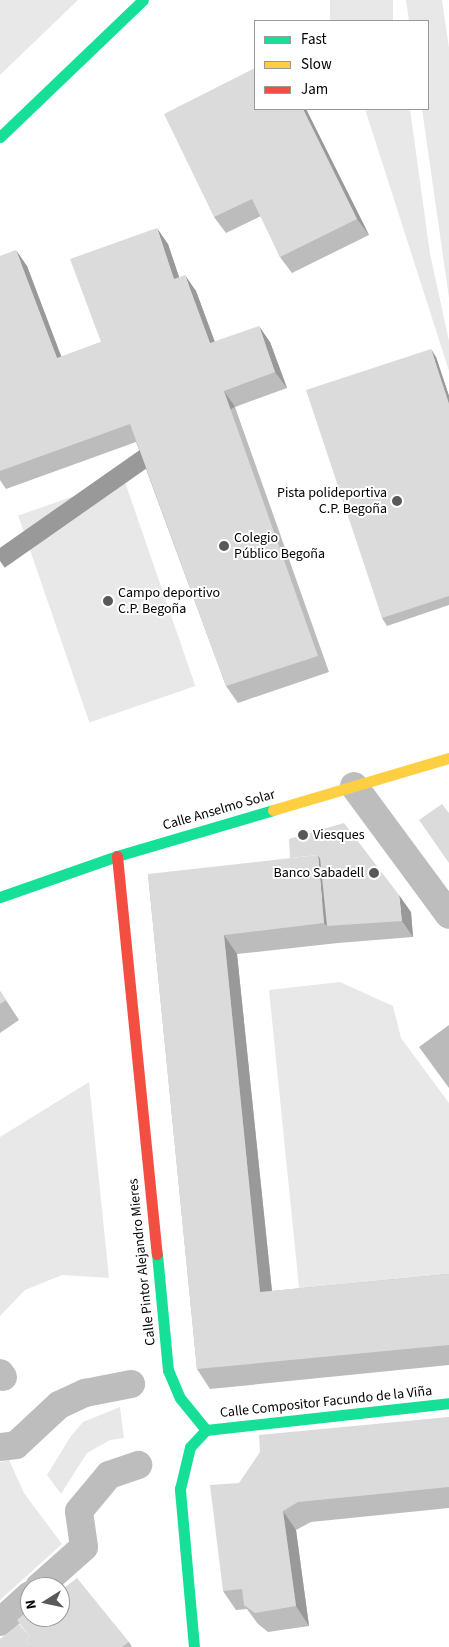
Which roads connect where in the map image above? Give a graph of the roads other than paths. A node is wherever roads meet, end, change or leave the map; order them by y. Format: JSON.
{"nodes":[{"id":1,"x":143,"y":0,"type":"edge"},
{"id":2,"x":0,"y":137,"type":"edge"},
{"id":3,"x":449,"y":758,"type":"edge"},
{"id":4,"x":354,"y":786,"type":"junction"},
{"id":5,"x":117,"y":856,"type":"junction"},
{"id":6,"x":0,"y":898,"type":"edge"},
{"id":7,"x":449,"y":915,"type":"edge"},
{"id":8,"x":131,"y":1384,"type":"dead end"},
{"id":9,"x":449,"y":1403,"type":"edge"},
{"id":10,"x":206,"y":1430,"type":"junction"},
{"id":11,"x":0,"y":1447,"type":"edge"},
{"id":12,"x":138,"y":1465,"type":"dead end"},
{"id":13,"x":50,"y":1577,"type":"edge"},
{"id":14,"x":20,"y":1604,"type":"edge"},
{"id":15,"x":0,"y":1622,"type":"edge"},
{"id":16,"x":194,"y":1647,"type":"edge"}],
"edges":[{"from":1,"to":2,"type":"street"},
{"from":3,"to":4,"type":"street","name":"Calle Anselmo Solar"},
{"from":4,"to":5,"type":"street","name":"Calle Anselmo Solar"},
{"from":4,"to":7,"type":"street"},
{"from":5,"to":6,"type":"street","name":"Calle Anselmo Solar"},
{"from":5,"to":10,"type":"street","name":"Calle Pintor Alejandro Mieres"},
{"from":8,"to":11,"type":"street"},
{"from":9,"to":10,"type":"street","name":"Calle Compositor Facundo de la Viña"},
{"from":10,"to":16,"type":"street"},
{"from":12,"to":13,"type":"street"},
{"from":14,"to":15,"type":"street"}]}
